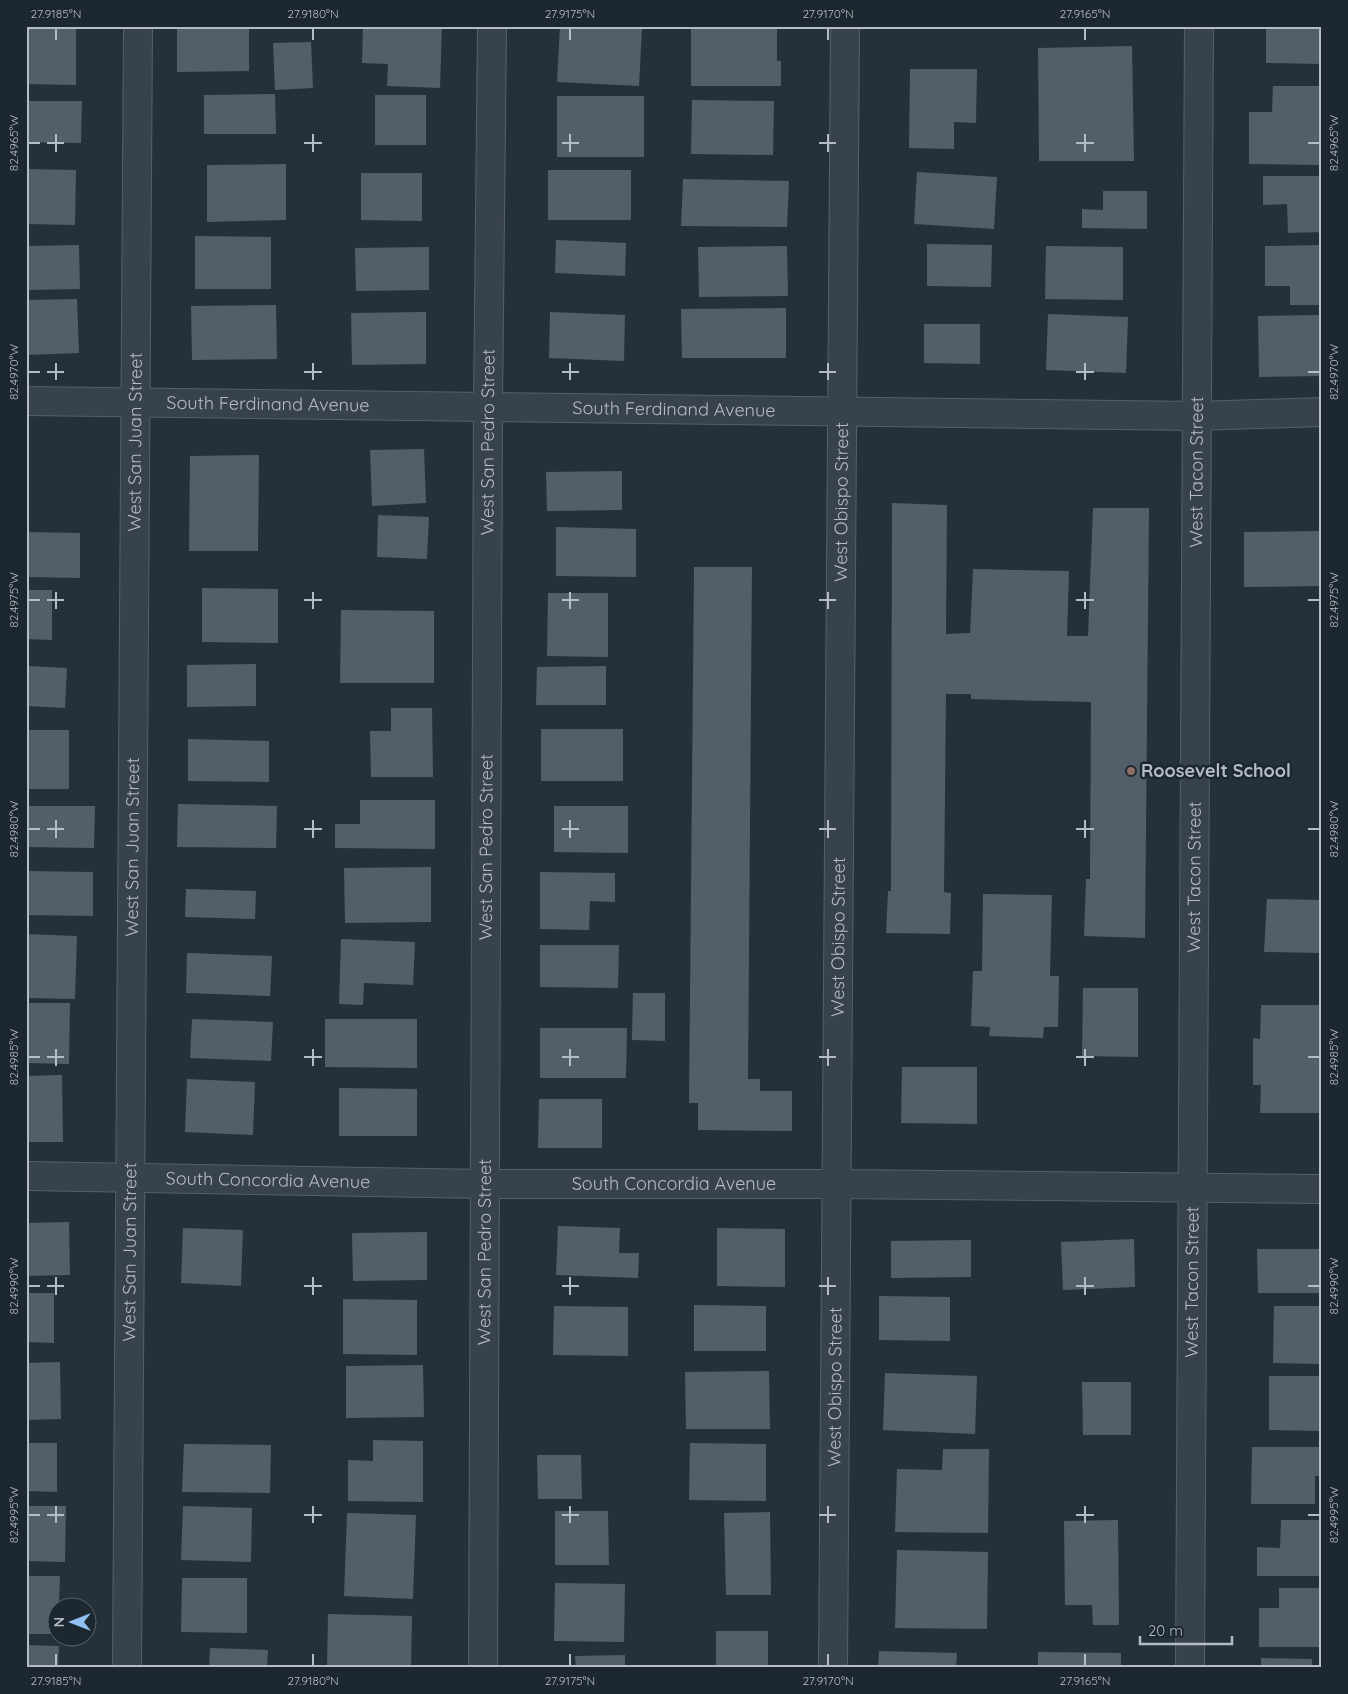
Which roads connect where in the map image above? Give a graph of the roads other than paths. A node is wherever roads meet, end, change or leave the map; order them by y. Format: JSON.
{"nodes":[{"id":1,"x":138,"y":26,"type":"edge"},
{"id":2,"x":492,"y":26,"type":"edge"},
{"id":3,"x":844,"y":26,"type":"edge"},
{"id":4,"x":1199,"y":26,"type":"edge"},
{"id":5,"x":26,"y":401,"type":"edge"},
{"id":6,"x":135,"y":402,"type":"junction"},
{"id":7,"x":488,"y":407,"type":"junction"},
{"id":8,"x":842,"y":411,"type":"junction"},
{"id":9,"x":1322,"y":412,"type":"edge"},
{"id":10,"x":1197,"y":416,"type":"junction"},
{"id":11,"x":26,"y":1176,"type":"edge"},
{"id":12,"x":131,"y":1177,"type":"junction"},
{"id":13,"x":484,"y":1184,"type":"junction"},
{"id":14,"x":836,"y":1184,"type":"junction"},
{"id":15,"x":1194,"y":1188,"type":"junction"},
{"id":16,"x":1322,"y":1189,"type":"edge"},
{"id":17,"x":127,"y":1668,"type":"edge"},
{"id":18,"x":483,"y":1668,"type":"edge"},
{"id":19,"x":833,"y":1668,"type":"edge"},
{"id":20,"x":1190,"y":1668,"type":"edge"}],
"edges":[{"from":1,"to":6,"type":"street","name":"West San Juan Street"},
{"from":2,"to":7,"type":"street","name":"West San Pedro Street"},
{"from":3,"to":8,"type":"street","name":"West Obispo Street"},
{"from":4,"to":10,"type":"street","name":"West Tacon Street"},
{"from":5,"to":6,"type":"street","name":"South Ferdinand Avenue"},
{"from":6,"to":7,"type":"street","name":"South Ferdinand Avenue"},
{"from":6,"to":12,"type":"street","name":"West San Juan Street"},
{"from":7,"to":8,"type":"street","name":"South Ferdinand Avenue"},
{"from":7,"to":13,"type":"street","name":"West San Pedro Street"},
{"from":8,"to":10,"type":"street","name":"South Ferdinand Avenue"},
{"from":8,"to":14,"type":"street","name":"West Obispo Street"},
{"from":9,"to":10,"type":"street","name":"South Ferdinand Avenue"},
{"from":10,"to":15,"type":"street","name":"West Tacon Street"},
{"from":11,"to":12,"type":"street","name":"South Concordia Avenue"},
{"from":12,"to":13,"type":"street","name":"South Concordia Avenue"},
{"from":12,"to":17,"type":"street","name":"West San Juan Street"},
{"from":13,"to":14,"type":"street","name":"South Concordia Avenue"},
{"from":13,"to":18,"type":"street","name":"West San Pedro Street"},
{"from":14,"to":15,"type":"street","name":"South Concordia Avenue"},
{"from":14,"to":19,"type":"street","name":"West Obispo Street"},
{"from":15,"to":16,"type":"street","name":"South Concordia Avenue"},
{"from":15,"to":20,"type":"street","name":"West Tacon Street"}]}
